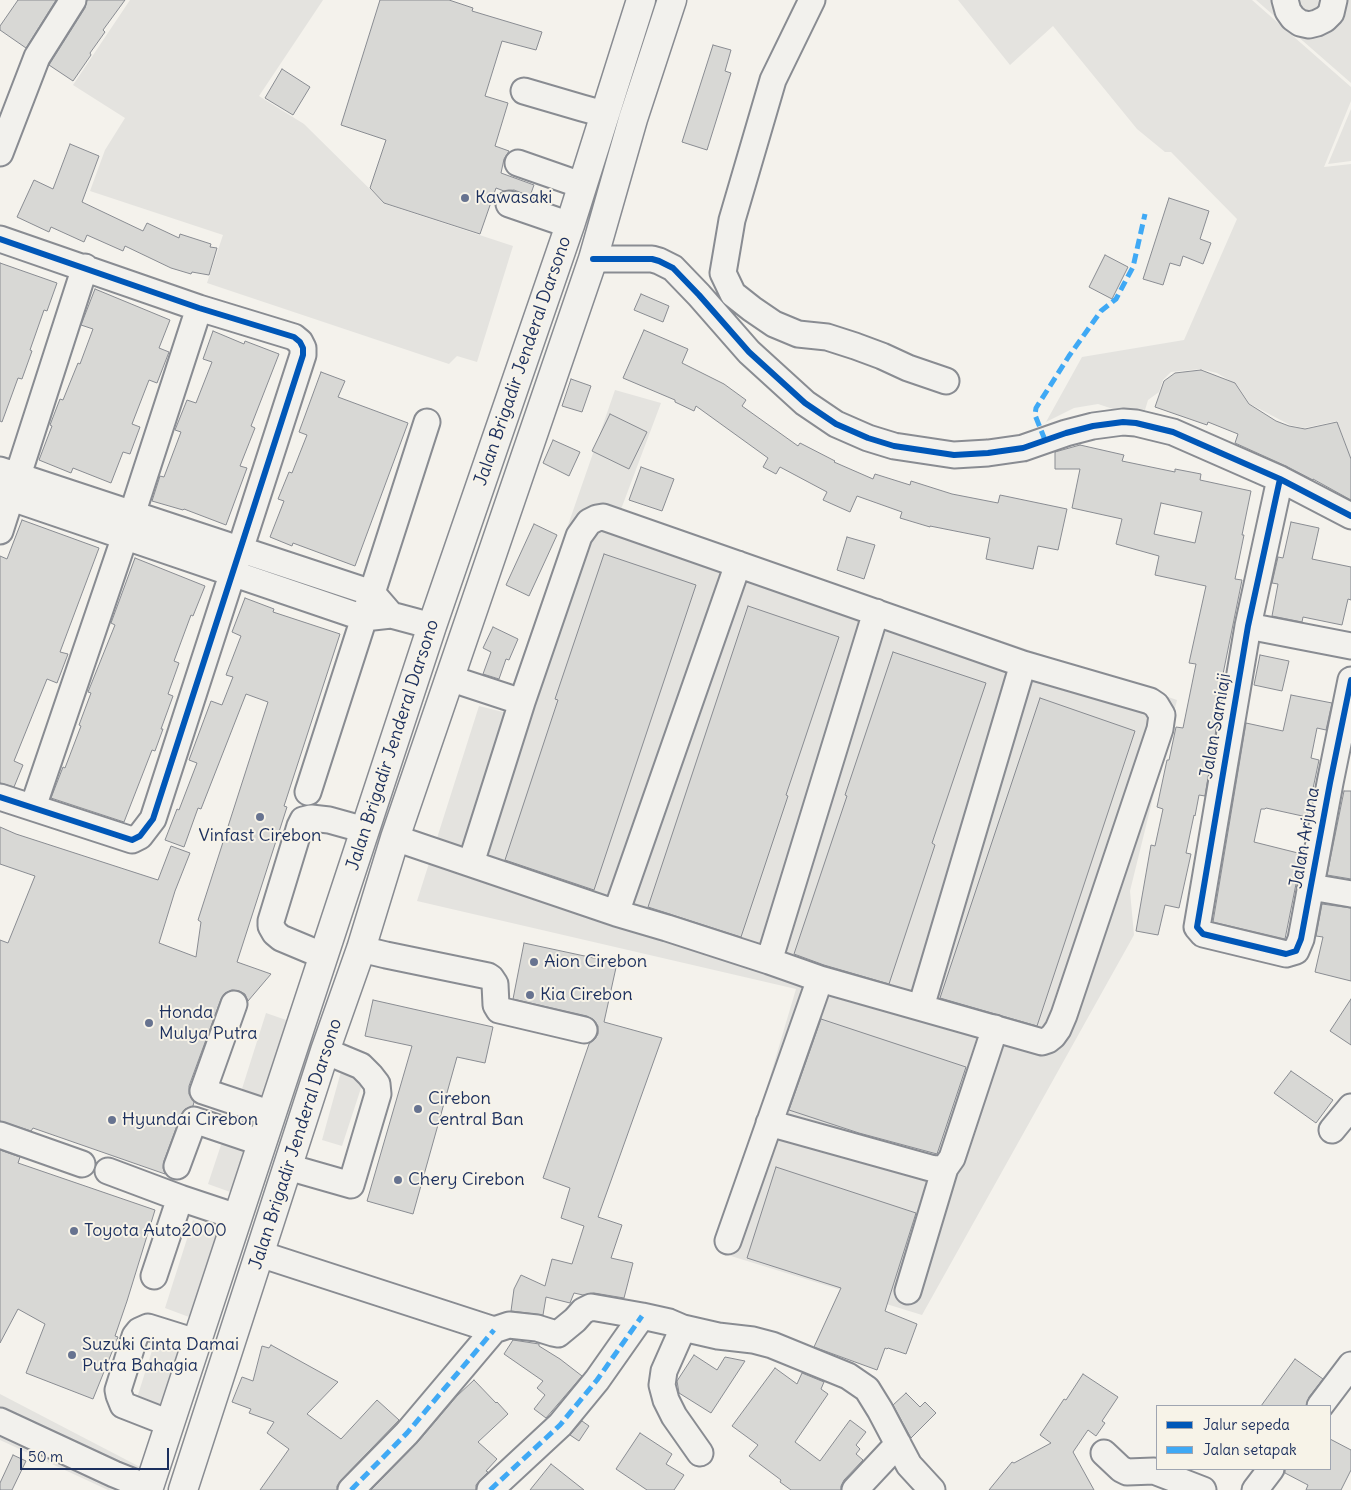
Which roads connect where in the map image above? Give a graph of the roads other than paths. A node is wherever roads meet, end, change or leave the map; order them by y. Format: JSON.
{"nodes":[{"id":1,"x":73,"y":0,"type":"edge"},
{"id":2,"x":642,"y":0,"type":"edge"},
{"id":3,"x":672,"y":0,"type":"edge"},
{"id":4,"x":812,"y":0,"type":"edge"},
{"id":5,"x":1285,"y":0,"type":"edge"},
{"id":6,"x":1334,"y":0,"type":"edge"},
{"id":7,"x":524,"y":91,"type":"dead end"},
{"id":8,"x":604,"y":114,"type":"junction"},
{"id":9,"x":0,"y":153,"type":"edge"},
{"id":10,"x":518,"y":163,"type":"dead end"},
{"id":11,"x":582,"y":185,"type":"junction"},
{"id":12,"x":509,"y":204,"type":"dead end"},
{"id":13,"x":570,"y":225,"type":"junction"},
{"id":14,"x":0,"y":239,"type":"edge"},
{"id":15,"x":593,"y":259,"type":"junction"},
{"id":16,"x":85,"y":267,"type":"junction"},
{"id":17,"x":199,"y":308,"type":"junction"},
{"id":18,"x":946,"y":381,"type":"dead end"},
{"id":19,"x":427,"y":422,"type":"dead end"},
{"id":20,"x":1280,"y":479,"type":"junction"},
{"id":21,"x":7,"y":484,"type":"edge"},
{"id":22,"x":1351,"y":516,"type":"edge"},
{"id":23,"x":129,"y":525,"type":"junction"},
{"id":24,"x":0,"y":531,"type":"edge"},
{"id":25,"x":240,"y":549,"type":"junction"},
{"id":26,"x":738,"y":564,"type":"junction"},
{"id":27,"x":232,"y":573,"type":"junction"},
{"id":28,"x":372,"y":593,"type":"junction"},
{"id":29,"x":876,"y":612,"type":"junction"},
{"id":30,"x":391,"y":615,"type":"junction"},
{"id":31,"x":364,"y":618,"type":"junction"},
{"id":32,"x":432,"y":626,"type":"junction"},
{"id":33,"x":1248,"y":626,"type":"junction"},
{"id":34,"x":1351,"y":646,"type":"edge"},
{"id":35,"x":1023,"y":664,"type":"junction"},
{"id":36,"x":449,"y":678,"type":"junction"},
{"id":37,"x":1351,"y":680,"type":"edge"},
{"id":38,"x":522,"y":702,"type":"junction"},
{"id":39,"x":1340,"y":785,"type":"edge"},
{"id":40,"x":308,"y":792,"type":"dead end"},
{"id":41,"x":0,"y":796,"type":"edge"},
{"id":42,"x":33,"y":807,"type":"junction"},
{"id":43,"x":365,"y":830,"type":"junction"},
{"id":44,"x":395,"y":838,"type":"junction"},
{"id":45,"x":471,"y":863,"type":"junction"},
{"id":46,"x":1311,"y":887,"type":"junction"},
{"id":47,"x":1351,"y":894,"type":"edge"},
{"id":48,"x":616,"y":913,"type":"junction"},
{"id":49,"x":1246,"y":944,"type":"joint"},
{"id":50,"x":361,"y":949,"type":"junction"},
{"id":51,"x":324,"y":956,"type":"junction"},
{"id":52,"x":769,"y":961,"type":"junction"},
{"id":53,"x":820,"y":979,"type":"junction"},
{"id":54,"x":234,"y":1004,"type":"dead end"},
{"id":55,"x":921,"y":1007,"type":"junction"},
{"id":56,"x":995,"y":1028,"type":"junction"},
{"id":57,"x":584,"y":1030,"type":"dead end"},
{"id":58,"x":325,"y":1051,"type":"junction"},
{"id":59,"x":203,"y":1091,"type":"junction"},
{"id":60,"x":1351,"y":1107,"type":"edge"},
{"id":61,"x":272,"y":1114,"type":"junction"},
{"id":62,"x":194,"y":1120,"type":"junction"},
{"id":63,"x":769,"y":1123,"type":"junction"},
{"id":64,"x":1332,"y":1130,"type":"dead end"},
{"id":65,"x":0,"y":1135,"type":"edge"},
{"id":66,"x":262,"y":1144,"type":"junction"},
{"id":67,"x":82,"y":1164,"type":"dead end"},
{"id":68,"x":176,"y":1166,"type":"dead end"},
{"id":69,"x":288,"y":1167,"type":"junction"},
{"id":70,"x":945,"y":1168,"type":"junction"},
{"id":71,"x":108,"y":1171,"type":"dead end"},
{"id":72,"x":180,"y":1198,"type":"junction"},
{"id":73,"x":238,"y":1217,"type":"junction"},
{"id":74,"x":728,"y":1241,"type":"dead end"},
{"id":75,"x":260,"y":1254,"type":"junction"},
{"id":76,"x":154,"y":1276,"type":"dead end"},
{"id":77,"x":908,"y":1291,"type":"dead end"},
{"id":78,"x":642,"y":1316,"type":"junction"},
{"id":79,"x":683,"y":1328,"type":"junction"},
{"id":80,"x":494,"y":1330,"type":"junction"},
{"id":81,"x":196,"y":1342,"type":"junction"},
{"id":82,"x":1351,"y":1365,"type":"edge"},
{"id":83,"x":1321,"y":1405,"type":"edge"},
{"id":84,"x":0,"y":1421,"type":"edge"},
{"id":85,"x":169,"y":1423,"type":"junction"},
{"id":86,"x":898,"y":1444,"type":"junction"},
{"id":87,"x":700,"y":1453,"type":"dead end"},
{"id":88,"x":1104,"y":1453,"type":"dead end"},
{"id":89,"x":1271,"y":1470,"type":"edge"},
{"id":90,"x":150,"y":1489,"type":"edge"},
{"id":91,"x":183,"y":1490,"type":"edge"},
{"id":92,"x":351,"y":1490,"type":"edge"},
{"id":93,"x":490,"y":1490,"type":"edge"},
{"id":94,"x":854,"y":1490,"type":"edge"},
{"id":95,"x":932,"y":1490,"type":"edge"},
{"id":96,"x":1203,"y":1490,"type":"edge"},
{"id":97,"x":1255,"y":1490,"type":"edge"}],
"edges":[{"from":1,"to":9,"type":"street"},
{"from":2,"to":8,"type":"highway","name":"Jalan Brigadir Jenderal Darsono"},
{"from":3,"to":15,"type":"highway","name":"Jalan Brigadir Jenderal Darsono"},
{"from":4,"to":18,"type":"street"},
{"from":5,"to":6,"type":"street"},
{"from":7,"to":8,"type":"street"},
{"from":8,"to":11,"type":"highway","name":"Jalan Brigadir Jenderal Darsono"},
{"from":10,"to":11,"type":"street"},
{"from":11,"to":13,"type":"highway","name":"Jalan Brigadir Jenderal Darsono"},
{"from":12,"to":13,"type":"street"},
{"from":13,"to":32,"type":"highway","name":"Jalan Brigadir Jenderal Darsono"},
{"from":14,"to":16,"type":"street"},
{"from":15,"to":20,"type":"street"},
{"from":15,"to":36,"type":"highway","name":"Jalan Brigadir Jenderal Darsono"},
{"from":16,"to":17,"type":"street"},
{"from":16,"to":21,"type":"street"},
{"from":17,"to":23,"type":"street"},
{"from":17,"to":25,"type":"street"},
{"from":19,"to":28,"type":"street"},
{"from":20,"to":22,"type":"street"},
{"from":20,"to":33,"type":"street","name":"Jalan Samiaji"},
{"from":21,"to":23,"type":"street"},
{"from":21,"to":24,"type":"street"},
{"from":23,"to":25,"type":"street"},
{"from":23,"to":27,"type":"street"},
{"from":23,"to":42,"type":"street"},
{"from":25,"to":27,"type":"street"},
{"from":25,"to":28,"type":"street"},
{"from":26,"to":29,"type":"street"},
{"from":26,"to":38,"type":"street"},
{"from":26,"to":48,"type":"street"},
{"from":27,"to":31,"type":"street"},
{"from":27,"to":42,"type":"street"},
{"from":28,"to":30,"type":"street"},
{"from":28,"to":31,"type":"street"},
{"from":29,"to":35,"type":"street"},
{"from":29,"to":52,"type":"street"},
{"from":30,"to":31,"type":"street"},
{"from":30,"to":32,"type":"street"},
{"from":31,"to":40,"type":"street"},
{"from":32,"to":43,"type":"highway","name":"Jalan Brigadir Jenderal Darsono"},
{"from":33,"to":34,"type":"street"},
{"from":33,"to":49,"type":"street","name":"Jalan Samiaji"},
{"from":35,"to":55,"type":"street"},
{"from":35,"to":56,"type":"street"},
{"from":36,"to":38,"type":"street"},
{"from":36,"to":44,"type":"highway","name":"Jalan Brigadir Jenderal Darsono"},
{"from":37,"to":39,"type":"street","name":"Jalan Arjuna"},
{"from":38,"to":45,"type":"street"},
{"from":39,"to":46,"type":"street","name":"Jalan Arjuna"},
{"from":41,"to":42,"type":"street"},
{"from":43,"to":51,"type":"highway","name":"Jalan Brigadir Jenderal Darsono"},
{"from":43,"to":51,"type":"street"},
{"from":44,"to":45,"type":"street"},
{"from":44,"to":50,"type":"highway","name":"Jalan Brigadir Jenderal Darsono"},
{"from":45,"to":48,"type":"street"},
{"from":46,"to":47,"type":"street"},
{"from":46,"to":49,"type":"street","name":"Jalan Arjuna"},
{"from":48,"to":52,"type":"street"},
{"from":50,"to":57,"type":"street"},
{"from":50,"to":58,"type":"highway","name":"Jalan Brigadir Jenderal Darsono"},
{"from":51,"to":61,"type":"highway","name":"Jalan Brigadir Jenderal Darsono"},
{"from":52,"to":53,"type":"street"},
{"from":53,"to":55,"type":"street"},
{"from":53,"to":63,"type":"street"},
{"from":54,"to":59,"type":"street"},
{"from":55,"to":56,"type":"street"},
{"from":56,"to":70,"type":"street"},
{"from":58,"to":69,"type":"highway","name":"Jalan Brigadir Jenderal Darsono"},
{"from":58,"to":69,"type":"street"},
{"from":59,"to":61,"type":"street"},
{"from":59,"to":62,"type":"street"},
{"from":60,"to":64,"type":"street"},
{"from":61,"to":66,"type":"highway","name":"Jalan Brigadir Jenderal Darsono"},
{"from":62,"to":66,"type":"street"},
{"from":62,"to":68,"type":"street"},
{"from":63,"to":70,"type":"street"},
{"from":63,"to":74,"type":"street"},
{"from":65,"to":67,"type":"street"},
{"from":66,"to":73,"type":"highway","name":"Jalan Brigadir Jenderal Darsono"},
{"from":69,"to":75,"type":"highway","name":"Jalan Brigadir Jenderal Darsono"},
{"from":70,"to":77,"type":"street"},
{"from":71,"to":72,"type":"street"},
{"from":72,"to":73,"type":"street"},
{"from":72,"to":76,"type":"street"},
{"from":73,"to":81,"type":"highway","name":"Jalan Brigadir Jenderal Darsono"},
{"from":75,"to":80,"type":"street"},
{"from":75,"to":91,"type":"highway","name":"Jalan Brigadir Jenderal Darsono"},
{"from":78,"to":79,"type":"street"},
{"from":78,"to":80,"type":"street"},
{"from":78,"to":93,"type":"street"},
{"from":79,"to":86,"type":"street"},
{"from":79,"to":87,"type":"street"},
{"from":80,"to":92,"type":"street"},
{"from":81,"to":85,"type":"highway","name":"Jalan Brigadir Jenderal Darsono"},
{"from":81,"to":85,"type":"street"},
{"from":82,"to":83,"type":"street"},
{"from":84,"to":90,"type":"street"},
{"from":85,"to":90,"type":"highway","name":"Jalan Brigadir Jenderal Darsono"},
{"from":86,"to":94,"type":"street"},
{"from":86,"to":95,"type":"street"},
{"from":88,"to":96,"type":"street"},
{"from":89,"to":97,"type":"street"}]}
